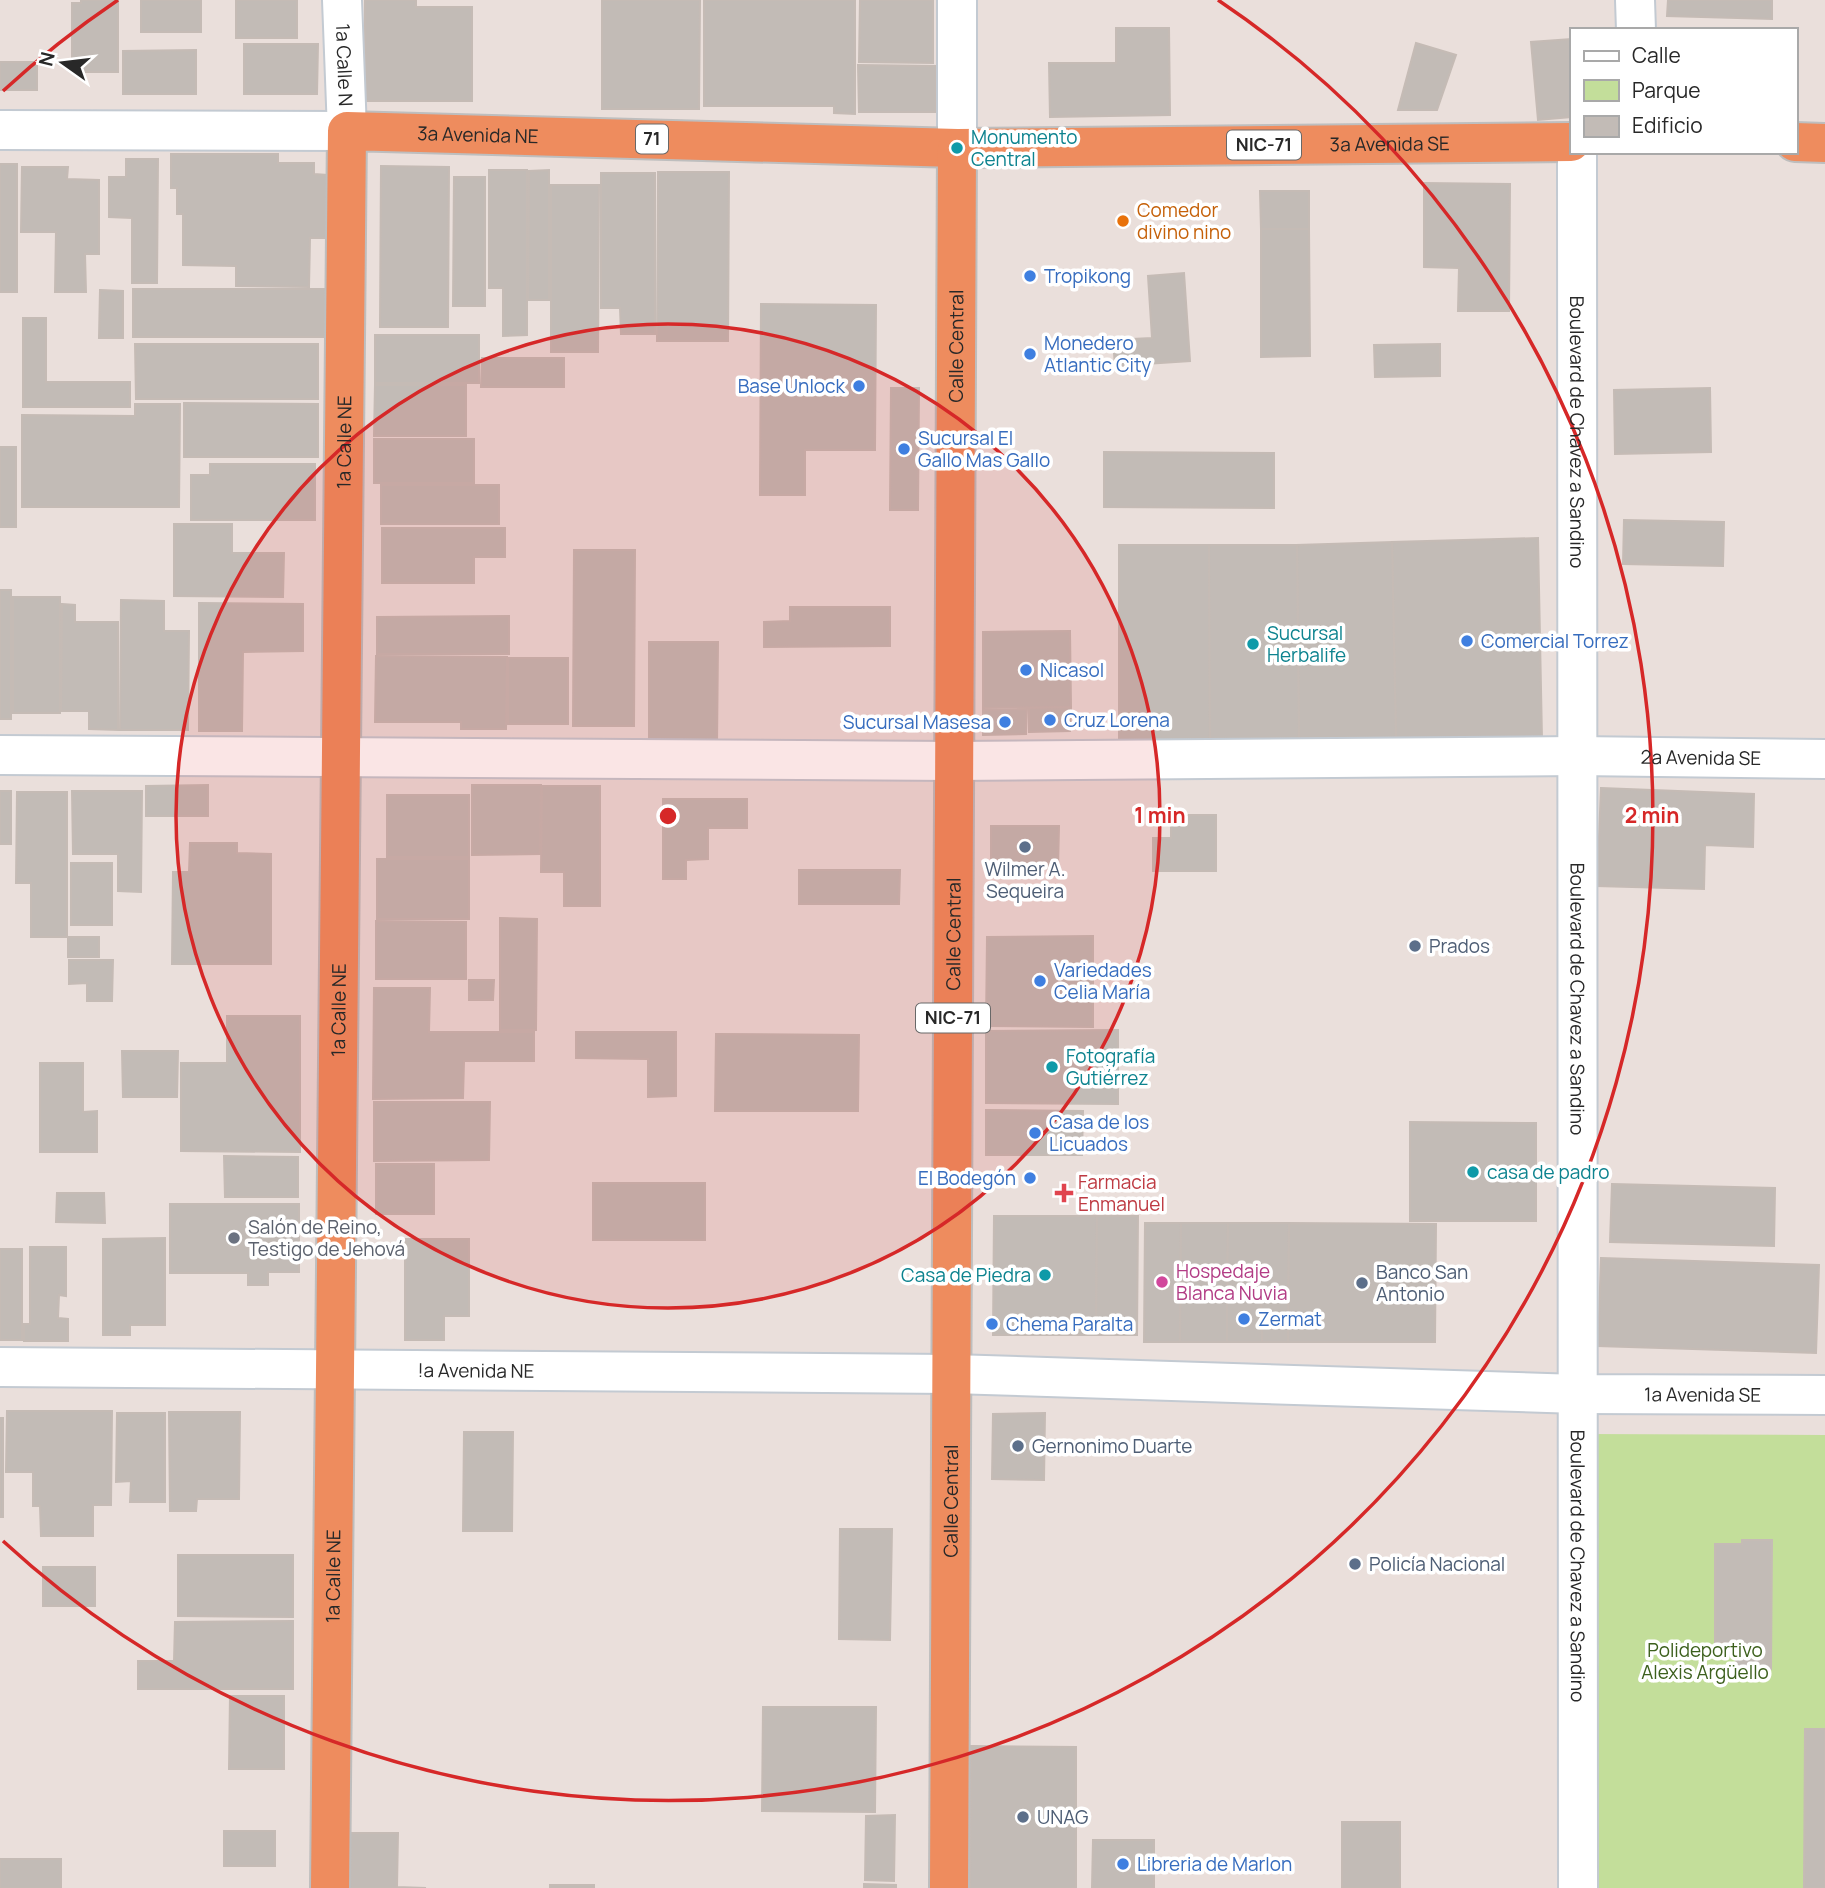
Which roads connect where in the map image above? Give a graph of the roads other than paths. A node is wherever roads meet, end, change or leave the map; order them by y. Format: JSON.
{"nodes":[{"id":1,"x":342,"y":0,"type":"edge"},
{"id":2,"x":957,"y":0,"type":"edge"},
{"id":3,"x":1635,"y":0,"type":"edge"},
{"id":4,"x":1636,"y":28,"type":"edge"},
{"id":5,"x":0,"y":130,"type":"edge"},
{"id":6,"x":347,"y":131,"type":"junction"},
{"id":7,"x":1570,"y":142,"type":"edge"},
{"id":8,"x":1797,"y":142,"type":"edge"},
{"id":9,"x":1825,"y":143,"type":"edge"},
{"id":10,"x":957,"y":148,"type":"junction"},
{"id":11,"x":1577,"y":154,"type":"edge"},
{"id":12,"x":0,"y":755,"type":"edge"},
{"id":13,"x":340,"y":756,"type":"junction"},
{"id":14,"x":1577,"y":756,"type":"junction"},
{"id":15,"x":1825,"y":759,"type":"edge"},
{"id":16,"x":954,"y":761,"type":"junction"},
{"id":17,"x":0,"y":1367,"type":"edge"},
{"id":18,"x":334,"y":1370,"type":"junction"},
{"id":19,"x":952,"y":1374,"type":"junction"},
{"id":20,"x":1578,"y":1394,"type":"junction"},
{"id":21,"x":1825,"y":1395,"type":"edge"},
{"id":22,"x":330,"y":1888,"type":"edge"},
{"id":23,"x":950,"y":1888,"type":"edge"},
{"id":24,"x":1578,"y":1888,"type":"edge"}],
"edges":[{"from":1,"to":6,"type":"street","name":"1a Calle N"},
{"from":2,"to":10,"type":"street"},
{"from":3,"to":4,"type":"street"},
{"from":5,"to":6,"type":"street","name":"3a Avenida NE"},
{"from":6,"to":10,"type":"highway","name":"3a Avenida NE","number":"71"},
{"from":6,"to":13,"type":"highway","name":"1a Calle NE"},
{"from":7,"to":10,"type":"highway","name":"3a Avenida SE","number":"NIC-71"},
{"from":8,"to":9,"type":"highway"},
{"from":10,"to":16,"type":"highway","name":"Calle Central","number":"NIC-71"},
{"from":11,"to":14,"type":"street","name":"Boulevard de Chavez a Sandino"},
{"from":12,"to":13,"type":"street","name":"2a Avenida SE"},
{"from":13,"to":16,"type":"street","name":"2a Avenida SE"},
{"from":13,"to":18,"type":"highway","name":"1a Calle NE"},
{"from":14,"to":15,"type":"street","name":"2a Avenida SE"},
{"from":14,"to":16,"type":"street","name":"2a Avenida SE"},
{"from":14,"to":20,"type":"street","name":"Boulevard de Chavez a Sandino"},
{"from":16,"to":19,"type":"highway","name":"Calle Central","number":"NIC-71"},
{"from":17,"to":18,"type":"street","name":"!a Avenida NE"},
{"from":18,"to":19,"type":"street","name":"!a Avenida NE"},
{"from":18,"to":22,"type":"highway","name":"1a Calle NE"},
{"from":19,"to":20,"type":"street","name":"!a Avenida NE"},
{"from":19,"to":23,"type":"highway","name":"Calle Central","number":"NIC-71"},
{"from":20,"to":21,"type":"street","name":"1a Avenida SE"},
{"from":20,"to":24,"type":"street","name":"Boulevard de Chavez a Sandino"}]}
